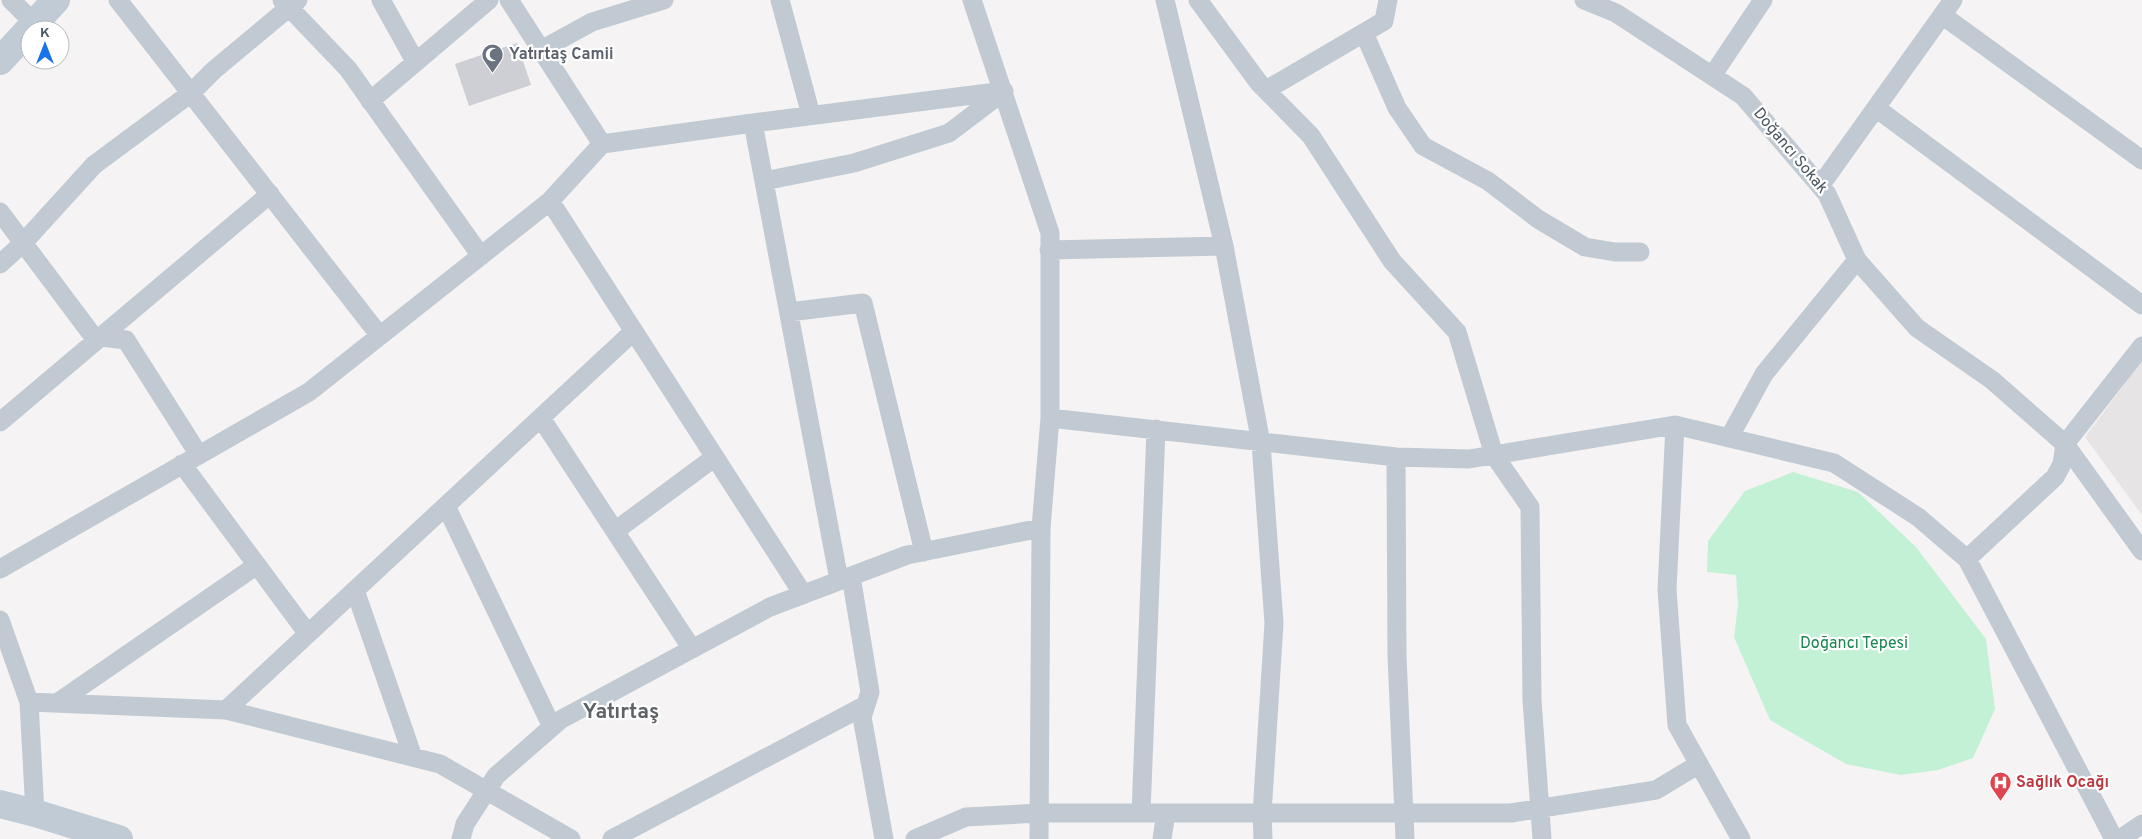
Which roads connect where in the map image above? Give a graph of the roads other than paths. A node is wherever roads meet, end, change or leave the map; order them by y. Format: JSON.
{"nodes":[{"id":1,"x":11,"y":0,"type":"edge"},
{"id":2,"x":56,"y":0,"type":"edge"},
{"id":3,"x":118,"y":0,"type":"edge"},
{"id":4,"x":381,"y":0,"type":"edge"},
{"id":5,"x":489,"y":0,"type":"edge"},
{"id":6,"x":509,"y":0,"type":"edge"},
{"id":7,"x":664,"y":0,"type":"edge"},
{"id":8,"x":780,"y":0,"type":"edge"},
{"id":9,"x":972,"y":0,"type":"edge"},
{"id":10,"x":1165,"y":0,"type":"edge"},
{"id":11,"x":1198,"y":0,"type":"edge"},
{"id":12,"x":1388,"y":0,"type":"edge"},
{"id":13,"x":1762,"y":0,"type":"edge"},
{"id":14,"x":1953,"y":0,"type":"edge"},
{"id":15,"x":1589,"y":1,"type":"edge"},
{"id":16,"x":290,"y":2,"type":"edge"},
{"id":17,"x":1942,"y":15,"type":"junction"},
{"id":18,"x":31,"y":20,"type":"edge"},
{"id":19,"x":37,"y":20,"type":"edge"},
{"id":20,"x":1364,"y":33,"type":"junction"},
{"id":21,"x":20,"y":39,"type":"edge"},
{"id":22,"x":541,"y":50,"type":"junction"},
{"id":23,"x":0,"y":61,"type":"edge"},
{"id":24,"x":415,"y":61,"type":"junction"},
{"id":25,"x":1712,"y":76,"type":"junction"},
{"id":26,"x":1266,"y":90,"type":"junction"},
{"id":27,"x":1004,"y":91,"type":"junction"},
{"id":28,"x":191,"y":93,"type":"junction"},
{"id":29,"x":370,"y":101,"type":"junction"},
{"id":30,"x":1876,"y":108,"type":"junction"},
{"id":31,"x":811,"y":115,"type":"junction"},
{"id":32,"x":753,"y":122,"type":"junction"},
{"id":33,"x":602,"y":144,"type":"junction"},
{"id":34,"x":2142,"y":160,"type":"edge"},
{"id":35,"x":764,"y":181,"type":"junction"},
{"id":36,"x":1820,"y":186,"type":"junction"},
{"id":37,"x":270,"y":194,"type":"junction"},
{"id":38,"x":550,"y":201,"type":"junction"},
{"id":39,"x":0,"y":212,"type":"edge"},
{"id":40,"x":23,"y":243,"type":"junction"},
{"id":41,"x":1224,"y":246,"type":"junction"},
{"id":42,"x":1050,"y":250,"type":"junction"},
{"id":43,"x":1640,"y":252,"type":"dead end"},
{"id":44,"x":481,"y":256,"type":"junction"},
{"id":45,"x":1857,"y":260,"type":"junction"},
{"id":46,"x":0,"y":264,"type":"edge"},
{"id":47,"x":2142,"y":305,"type":"edge"},
{"id":48,"x":789,"y":312,"type":"junction"},
{"id":49,"x":634,"y":331,"type":"junction"},
{"id":50,"x":380,"y":336,"type":"junction"},
{"id":51,"x":101,"y":337,"type":"junction"},
{"id":52,"x":2142,"y":346,"type":"edge"},
{"id":53,"x":541,"y":418,"type":"junction"},
{"id":54,"x":1050,"y":418,"type":"junction"},
{"id":55,"x":0,"y":422,"type":"edge"},
{"id":56,"x":1675,"y":425,"type":"junction"},
{"id":57,"x":1156,"y":429,"type":"junction"},
{"id":58,"x":1729,"y":438,"type":"junction"},
{"id":59,"x":1261,"y":443,"type":"junction"},
{"id":60,"x":2065,"y":444,"type":"junction"},
{"id":61,"x":199,"y":455,"type":"junction"},
{"id":62,"x":1494,"y":455,"type":"junction"},
{"id":63,"x":715,"y":457,"type":"junction"},
{"id":64,"x":1396,"y":457,"type":"junction"},
{"id":65,"x":182,"y":464,"type":"junction"},
{"id":66,"x":446,"y":506,"type":"junction"},
{"id":67,"x":1041,"y":528,"type":"junction"},
{"id":68,"x":615,"y":531,"type":"junction"},
{"id":69,"x":2142,"y":551,"type":"edge"},
{"id":70,"x":924,"y":552,"type":"junction"},
{"id":71,"x":1967,"y":559,"type":"junction"},
{"id":72,"x":256,"y":565,"type":"junction"},
{"id":73,"x":0,"y":569,"type":"edge"},
{"id":74,"x":845,"y":578,"type":"junction"},
{"id":75,"x":355,"y":590,"type":"junction"},
{"id":76,"x":803,"y":594,"type":"junction"},
{"id":77,"x":0,"y":620,"type":"edge"},
{"id":78,"x":308,"y":634,"type":"junction"},
{"id":79,"x":692,"y":649,"type":"junction"},
{"id":80,"x":29,"y":702,"type":"junction"},
{"id":81,"x":57,"y":703,"type":"junction"},
{"id":82,"x":866,"y":704,"type":"junction"},
{"id":83,"x":226,"y":710,"type":"junction"},
{"id":84,"x":552,"y":727,"type":"junction"},
{"id":85,"x":414,"y":757,"type":"junction"},
{"id":86,"x":1699,"y":764,"type":"junction"},
{"id":87,"x":486,"y":790,"type":"junction"},
{"id":88,"x":0,"y":804,"type":"edge"},
{"id":89,"x":1539,"y":809,"type":"junction"},
{"id":90,"x":35,"y":812,"type":"junction"},
{"id":91,"x":1039,"y":813,"type":"junction"},
{"id":92,"x":1141,"y":813,"type":"junction"},
{"id":93,"x":1166,"y":813,"type":"junction"},
{"id":94,"x":1262,"y":814,"type":"junction"},
{"id":95,"x":1404,"y":814,"type":"junction"},
{"id":96,"x":2142,"y":824,"type":"edge"},
{"id":97,"x":118,"y":839,"type":"edge"},
{"id":98,"x":461,"y":839,"type":"edge"},
{"id":99,"x":571,"y":839,"type":"edge"},
{"id":100,"x":612,"y":839,"type":"edge"},
{"id":101,"x":884,"y":839,"type":"edge"},
{"id":102,"x":916,"y":839,"type":"edge"},
{"id":103,"x":1039,"y":839,"type":"edge"},
{"id":104,"x":1162,"y":839,"type":"edge"},
{"id":105,"x":1263,"y":839,"type":"edge"},
{"id":106,"x":1406,"y":839,"type":"edge"},
{"id":107,"x":1542,"y":839,"type":"edge"},
{"id":108,"x":1741,"y":839,"type":"edge"},
{"id":109,"x":2114,"y":839,"type":"edge"},
{"id":110,"x":2120,"y":839,"type":"edge"}],
"edges":[{"from":1,"to":18,"type":"street"},
{"from":2,"to":19,"type":"street"},
{"from":3,"to":28,"type":"street"},
{"from":4,"to":24,"type":"street"},
{"from":5,"to":24,"type":"street"},
{"from":6,"to":22,"type":"street"},
{"from":7,"to":22,"type":"street"},
{"from":8,"to":31,"type":"street"},
{"from":9,"to":27,"type":"street"},
{"from":10,"to":41,"type":"street"},
{"from":11,"to":26,"type":"street"},
{"from":12,"to":20,"type":"street"},
{"from":13,"to":25,"type":"street"},
{"from":14,"to":17,"type":"street"},
{"from":15,"to":25,"type":"street","name":"Doğancı Sokak"},
{"from":16,"to":28,"type":"street"},
{"from":16,"to":29,"type":"street"},
{"from":17,"to":30,"type":"street"},
{"from":17,"to":34,"type":"street"},
{"from":20,"to":26,"type":"street"},
{"from":20,"to":43,"type":"street"},
{"from":21,"to":23,"type":"street"},
{"from":22,"to":33,"type":"street"},
{"from":24,"to":29,"type":"street"},
{"from":25,"to":36,"type":"street","name":"Doğancı Sokak"},
{"from":26,"to":62,"type":"street"},
{"from":27,"to":31,"type":"street"},
{"from":27,"to":35,"type":"street"},
{"from":27,"to":42,"type":"street"},
{"from":28,"to":37,"type":"street"},
{"from":28,"to":40,"type":"street"},
{"from":29,"to":44,"type":"street"},
{"from":30,"to":36,"type":"street"},
{"from":30,"to":47,"type":"street"},
{"from":31,"to":32,"type":"street"},
{"from":32,"to":33,"type":"street"},
{"from":32,"to":35,"type":"street"},
{"from":33,"to":38,"type":"street"},
{"from":35,"to":48,"type":"street"},
{"from":36,"to":45,"type":"street","name":"Doğancı Sokak"},
{"from":37,"to":50,"type":"street"},
{"from":37,"to":51,"type":"street"},
{"from":38,"to":44,"type":"street"},
{"from":38,"to":49,"type":"street"},
{"from":39,"to":40,"type":"street"},
{"from":40,"to":46,"type":"street"},
{"from":40,"to":51,"type":"street"},
{"from":41,"to":42,"type":"street"},
{"from":41,"to":59,"type":"street"},
{"from":42,"to":54,"type":"street"},
{"from":44,"to":50,"type":"street"},
{"from":45,"to":58,"type":"street"},
{"from":45,"to":60,"type":"street","name":"Doğancı Sokak"},
{"from":48,"to":70,"type":"street"},
{"from":48,"to":74,"type":"street"},
{"from":49,"to":53,"type":"street"},
{"from":49,"to":63,"type":"street"},
{"from":50,"to":61,"type":"street"},
{"from":51,"to":55,"type":"street"},
{"from":51,"to":61,"type":"street"},
{"from":52,"to":60,"type":"street"},
{"from":53,"to":66,"type":"street"},
{"from":53,"to":68,"type":"street"},
{"from":54,"to":57,"type":"street"},
{"from":54,"to":67,"type":"street"},
{"from":56,"to":58,"type":"street"},
{"from":56,"to":62,"type":"street"},
{"from":56,"to":86,"type":"street"},
{"from":57,"to":59,"type":"street"},
{"from":57,"to":92,"type":"street"},
{"from":58,"to":71,"type":"street"},
{"from":59,"to":64,"type":"street"},
{"from":59,"to":94,"type":"street"},
{"from":60,"to":69,"type":"street","name":"Doğancı Sokak"},
{"from":60,"to":71,"type":"street"},
{"from":61,"to":65,"type":"street"},
{"from":62,"to":64,"type":"street"},
{"from":62,"to":89,"type":"street"},
{"from":63,"to":68,"type":"street"},
{"from":63,"to":76,"type":"street"},
{"from":64,"to":95,"type":"street"},
{"from":65,"to":72,"type":"street"},
{"from":65,"to":73,"type":"street"},
{"from":66,"to":75,"type":"street"},
{"from":66,"to":84,"type":"street"},
{"from":67,"to":70,"type":"street"},
{"from":67,"to":91,"type":"street"},
{"from":68,"to":79,"type":"street"},
{"from":70,"to":74,"type":"street"},
{"from":71,"to":109,"type":"street"},
{"from":72,"to":78,"type":"street"},
{"from":72,"to":81,"type":"street"},
{"from":74,"to":76,"type":"street"},
{"from":74,"to":82,"type":"street"},
{"from":75,"to":78,"type":"street"},
{"from":75,"to":85,"type":"street"},
{"from":76,"to":79,"type":"street"},
{"from":77,"to":80,"type":"street"},
{"from":78,"to":83,"type":"street"},
{"from":79,"to":84,"type":"street"},
{"from":80,"to":81,"type":"street"},
{"from":80,"to":90,"type":"street"},
{"from":81,"to":83,"type":"street"},
{"from":82,"to":100,"type":"street"},
{"from":82,"to":101,"type":"street"},
{"from":83,"to":85,"type":"street"},
{"from":84,"to":87,"type":"street"},
{"from":85,"to":87,"type":"street"},
{"from":86,"to":89,"type":"street"},
{"from":86,"to":108,"type":"street"},
{"from":87,"to":98,"type":"street"},
{"from":87,"to":99,"type":"street"},
{"from":88,"to":90,"type":"street"},
{"from":89,"to":95,"type":"street"},
{"from":89,"to":107,"type":"street"},
{"from":90,"to":97,"type":"street"},
{"from":91,"to":92,"type":"street"},
{"from":91,"to":102,"type":"street"},
{"from":91,"to":103,"type":"street"},
{"from":92,"to":93,"type":"street"},
{"from":93,"to":94,"type":"street"},
{"from":93,"to":104,"type":"street"},
{"from":94,"to":95,"type":"street"},
{"from":94,"to":105,"type":"street"},
{"from":95,"to":106,"type":"street"},
{"from":96,"to":110,"type":"street"}]}
